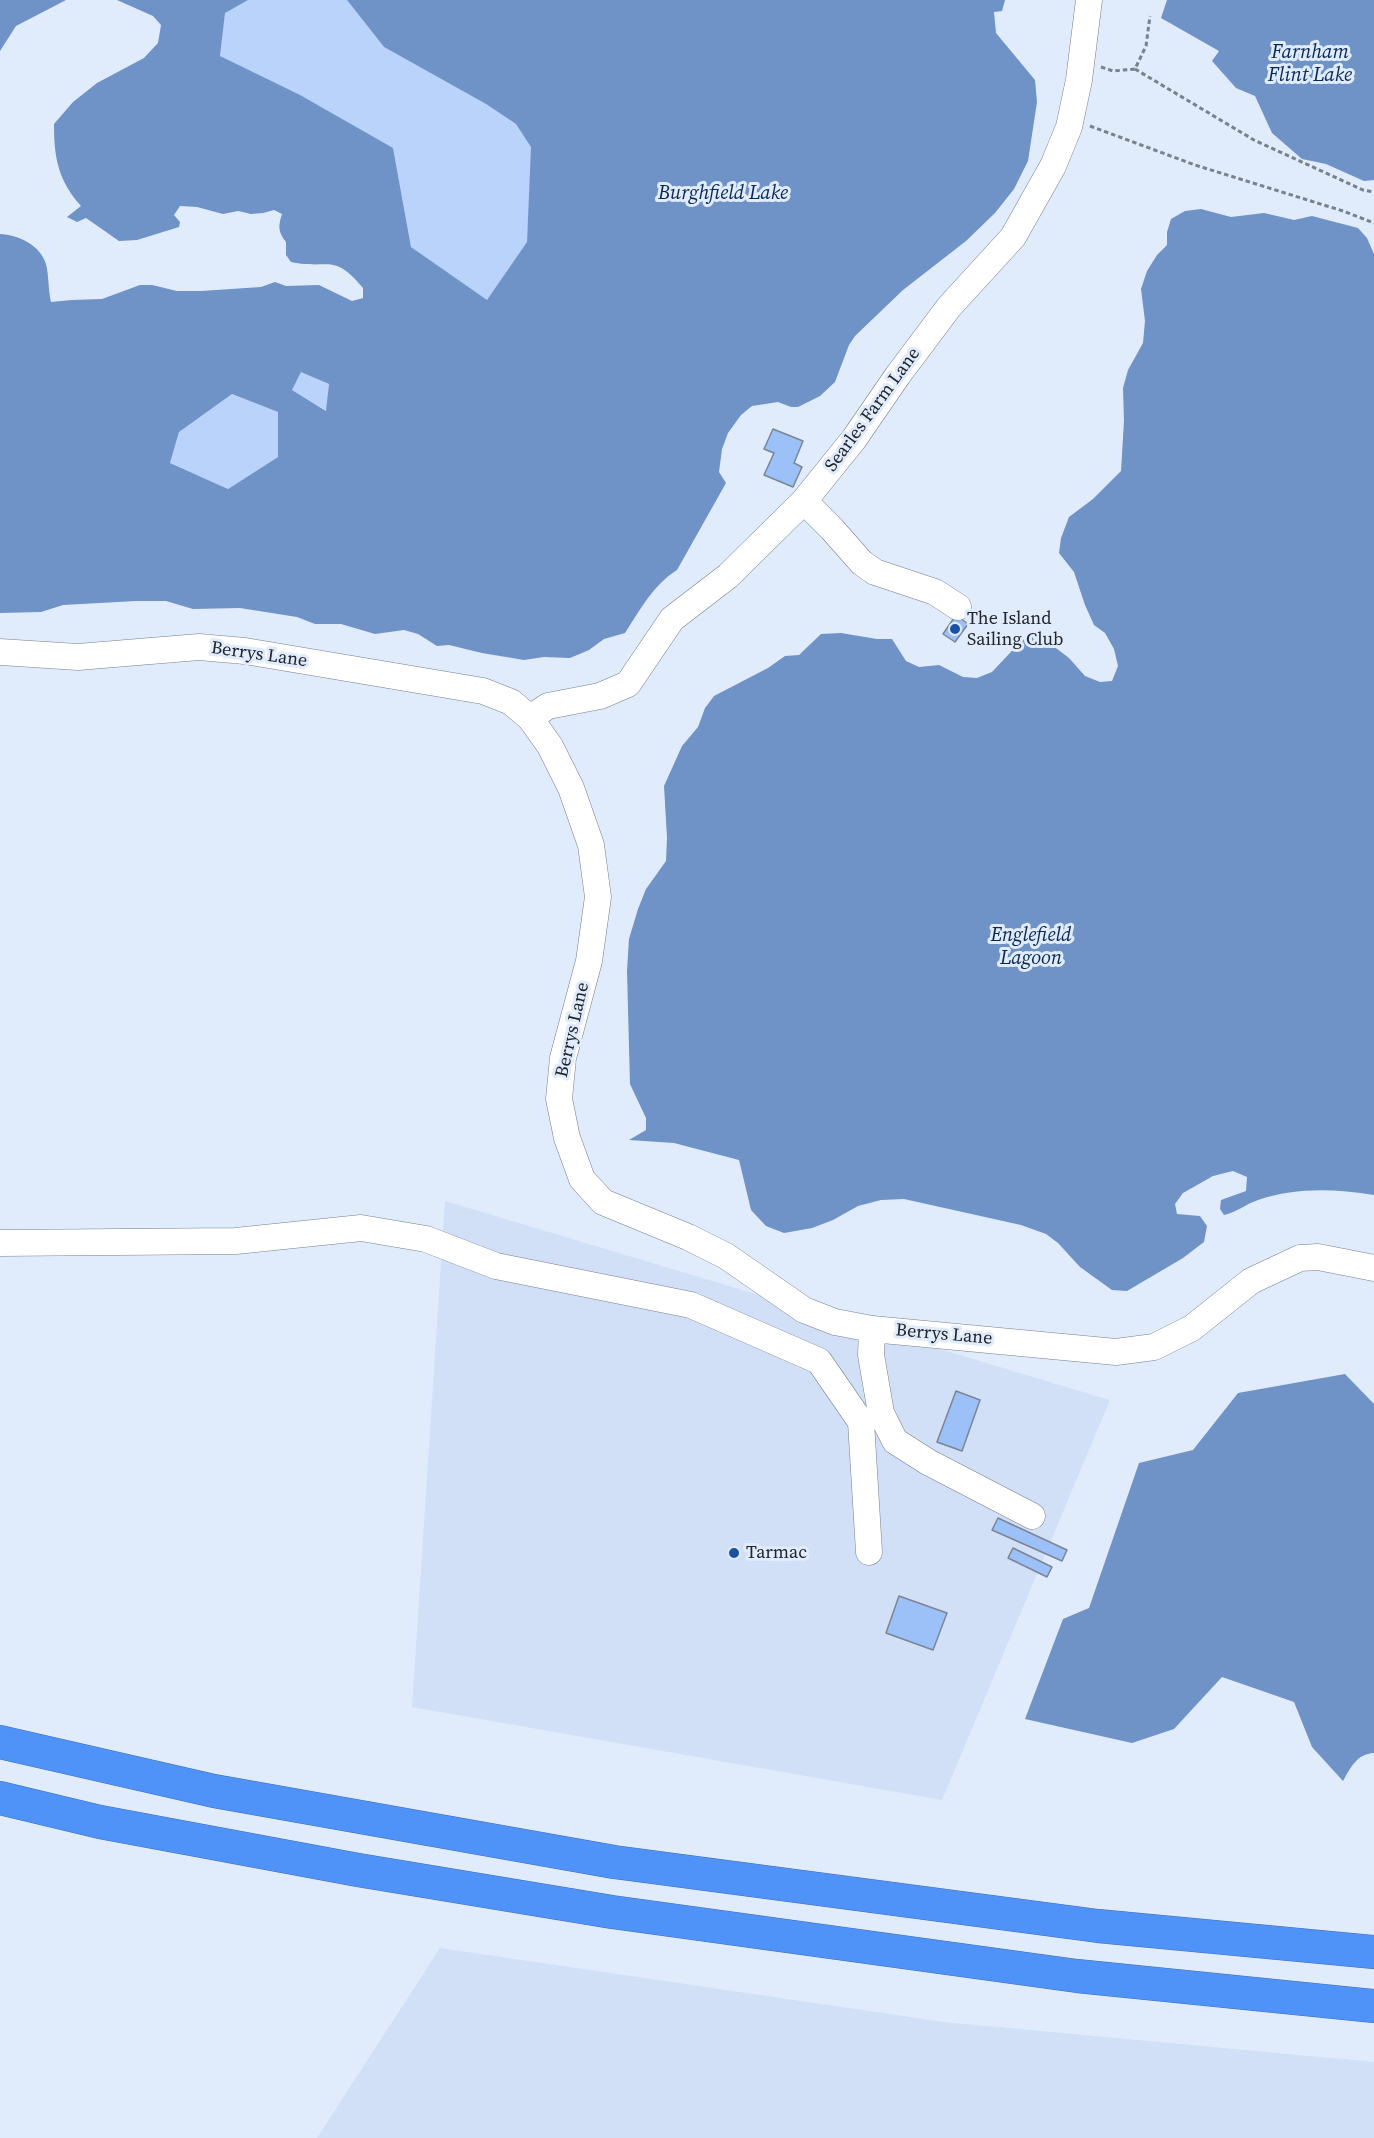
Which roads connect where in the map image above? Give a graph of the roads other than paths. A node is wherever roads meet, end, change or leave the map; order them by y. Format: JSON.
{"nodes":[{"id":1,"x":1089,"y":0,"type":"edge"},
{"id":2,"x":804,"y":501,"type":"junction"},
{"id":3,"x":958,"y":607,"type":"dead end"},
{"id":4,"x":0,"y":652,"type":"edge"},
{"id":5,"x":530,"y":718,"type":"junction"},
{"id":6,"x":0,"y":1243,"type":"edge"},
{"id":7,"x":1374,"y":1268,"type":"edge"},
{"id":8,"x":872,"y":1329,"type":"junction"},
{"id":9,"x":1032,"y":1516,"type":"dead end"},
{"id":10,"x":869,"y":1552,"type":"dead end"},
{"id":11,"x":0,"y":1742,"type":"edge"},
{"id":12,"x":0,"y":1798,"type":"edge"},
{"id":13,"x":1374,"y":1952,"type":"edge"},
{"id":14,"x":1374,"y":2006,"type":"edge"}],
"edges":[{"from":1,"to":2,"type":"street","name":"Searles Farm Lane"},
{"from":2,"to":3,"type":"street"},
{"from":2,"to":5,"type":"street","name":"Searles Farm Lane"},
{"from":4,"to":5,"type":"street","name":"Berrys Lane"},
{"from":5,"to":8,"type":"street","name":"Berrys Lane"},
{"from":6,"to":10,"type":"street"},
{"from":7,"to":8,"type":"street","name":"Berrys Lane"},
{"from":8,"to":9,"type":"street"},
{"from":11,"to":13,"type":"highway"},
{"from":12,"to":14,"type":"highway"}]}
